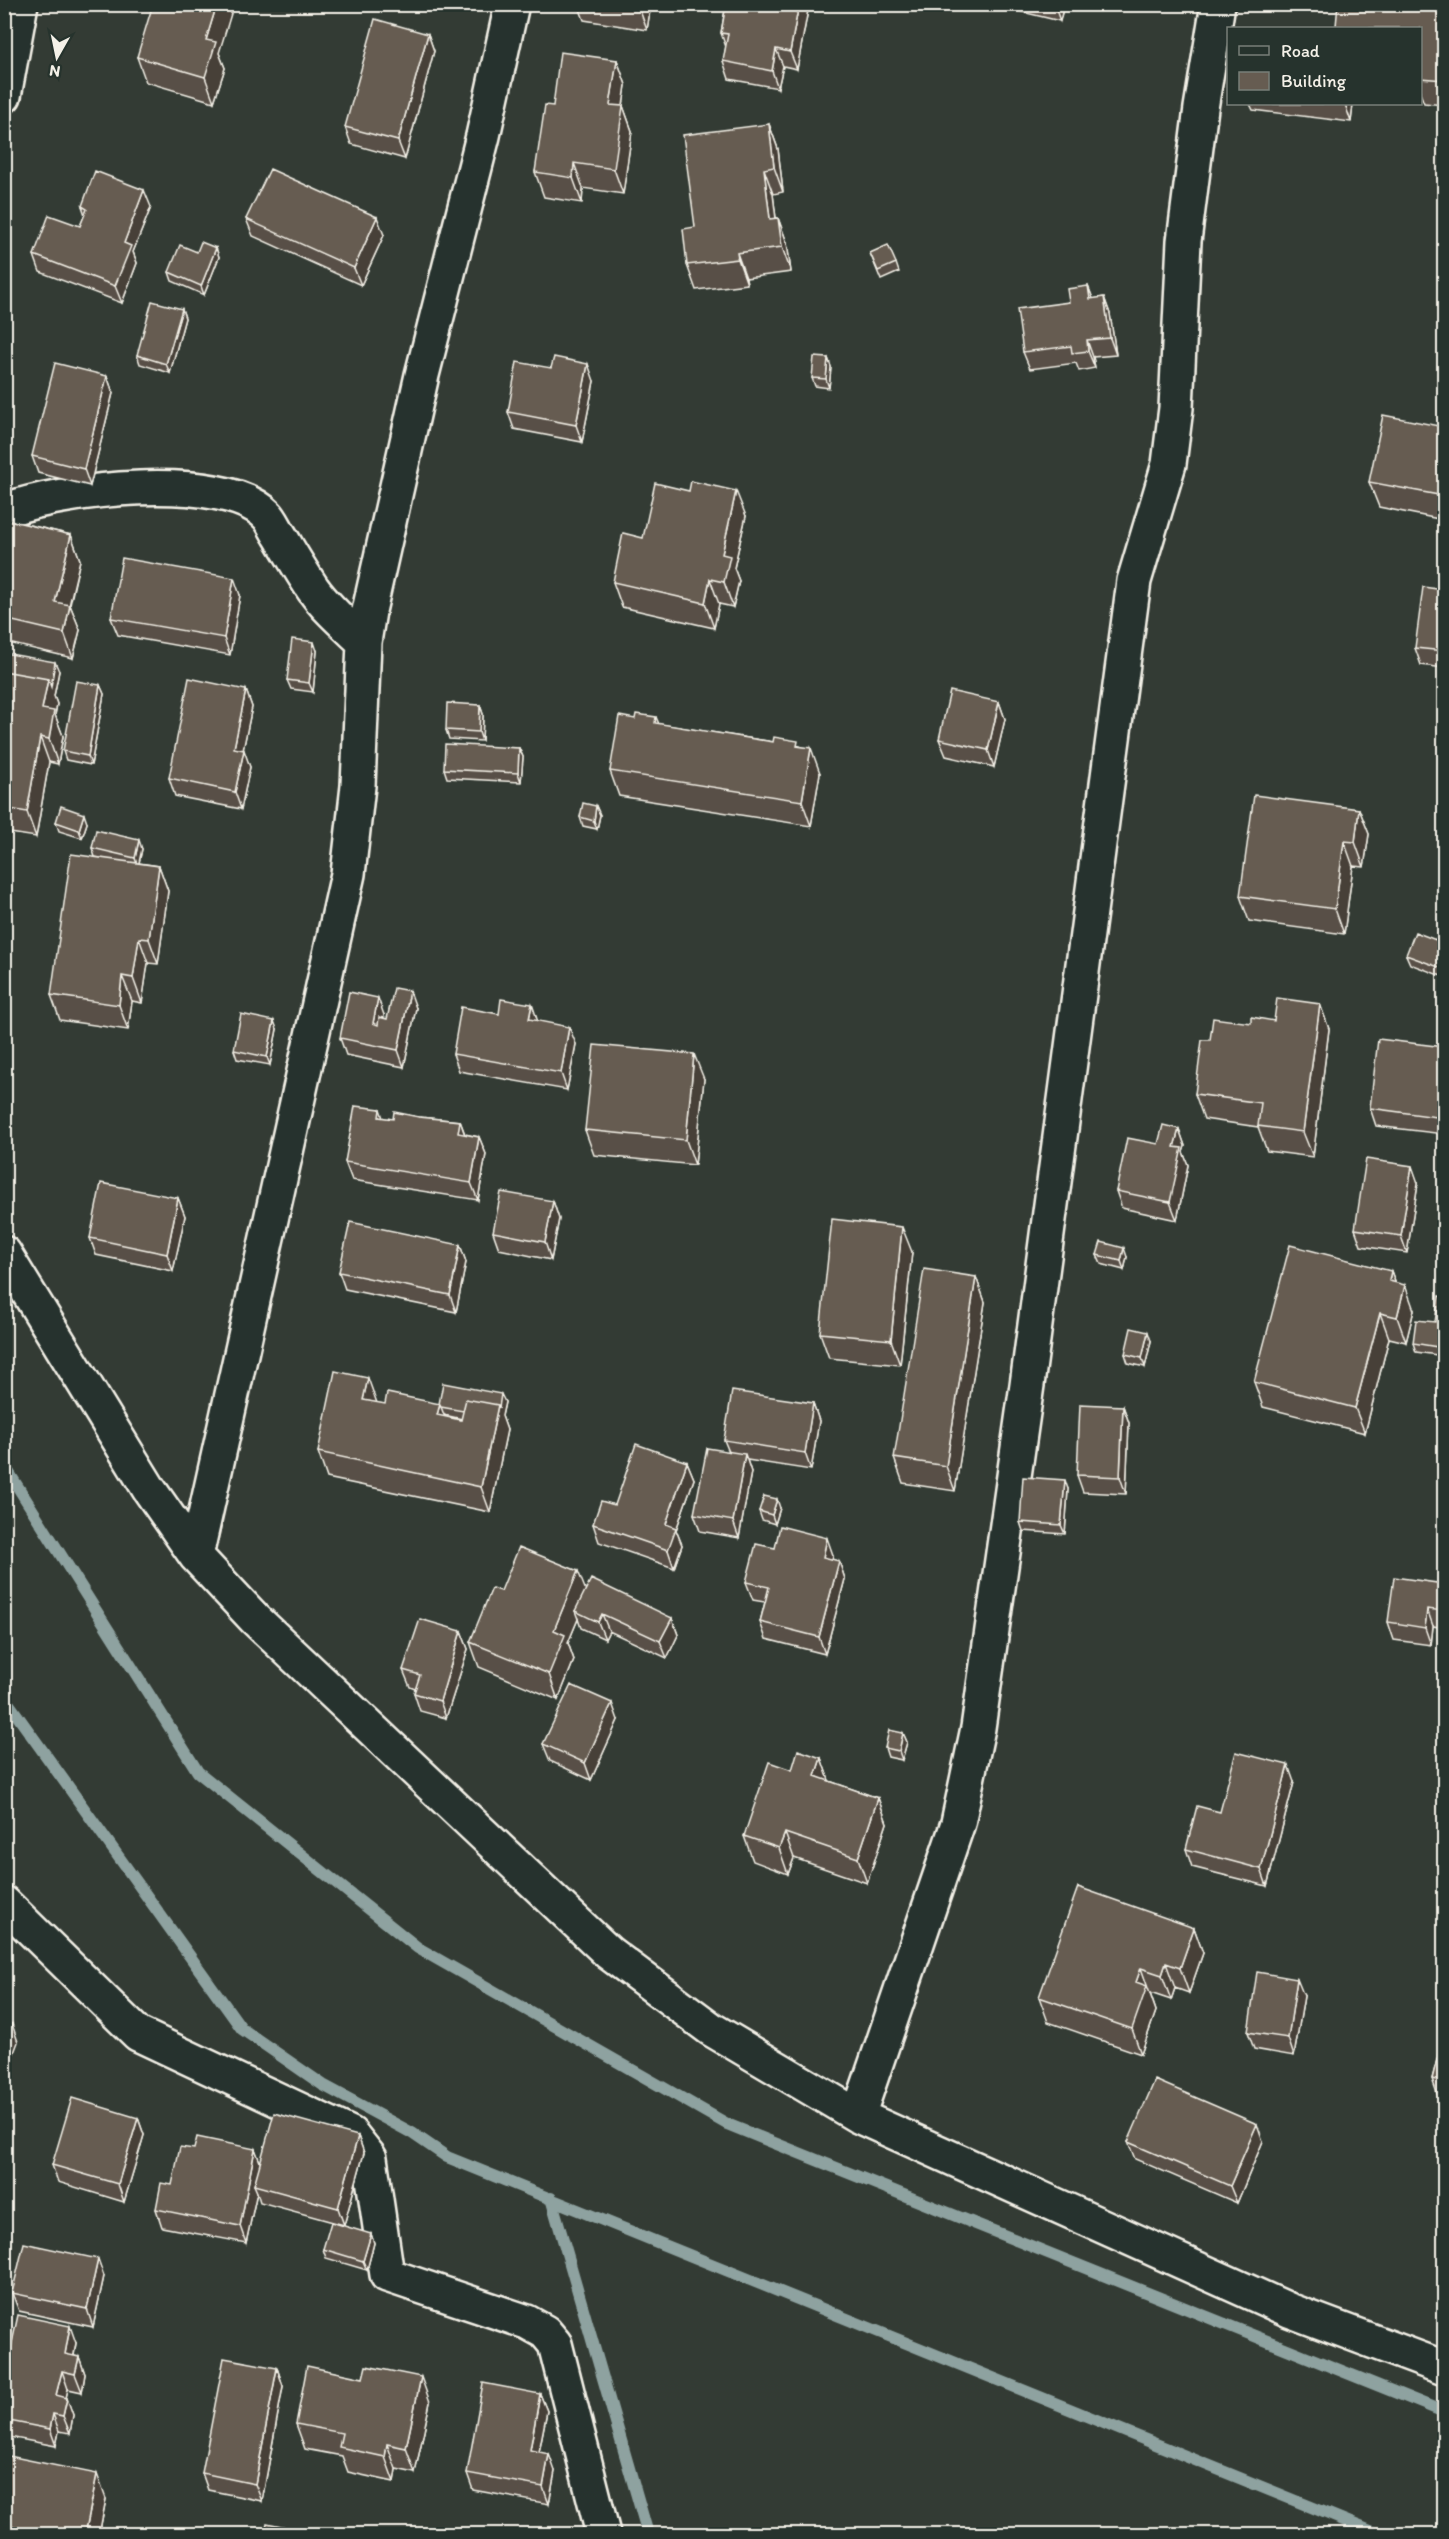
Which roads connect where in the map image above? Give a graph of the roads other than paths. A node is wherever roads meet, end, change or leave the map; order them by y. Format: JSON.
{"nodes":[{"id":1,"x":21,"y":4,"type":"edge"},
{"id":2,"x":512,"y":4,"type":"edge"},
{"id":3,"x":1218,"y":4,"type":"edge"},
{"id":4,"x":4,"y":96,"type":"edge"},
{"id":5,"x":4,"y":512,"type":"edge"},
{"id":6,"x":364,"y":642,"type":"junction"},
{"id":7,"x":4,"y":1253,"type":"edge"},
{"id":8,"x":196,"y":1556,"type":"junction"},
{"id":9,"x":4,"y":1903,"type":"edge"},
{"id":10,"x":858,"y":2116,"type":"junction"},
{"id":11,"x":1444,"y":2368,"type":"edge"},
{"id":12,"x":603,"y":2535,"type":"edge"}],
"edges":[{"from":1,"to":4,"type":"street"},
{"from":2,"to":6,"type":"street"},
{"from":3,"to":10,"type":"street"},
{"from":5,"to":6,"type":"street"},
{"from":6,"to":8,"type":"street"},
{"from":7,"to":8,"type":"street"},
{"from":8,"to":10,"type":"street"},
{"from":9,"to":12,"type":"street"},
{"from":10,"to":11,"type":"street"}]}
